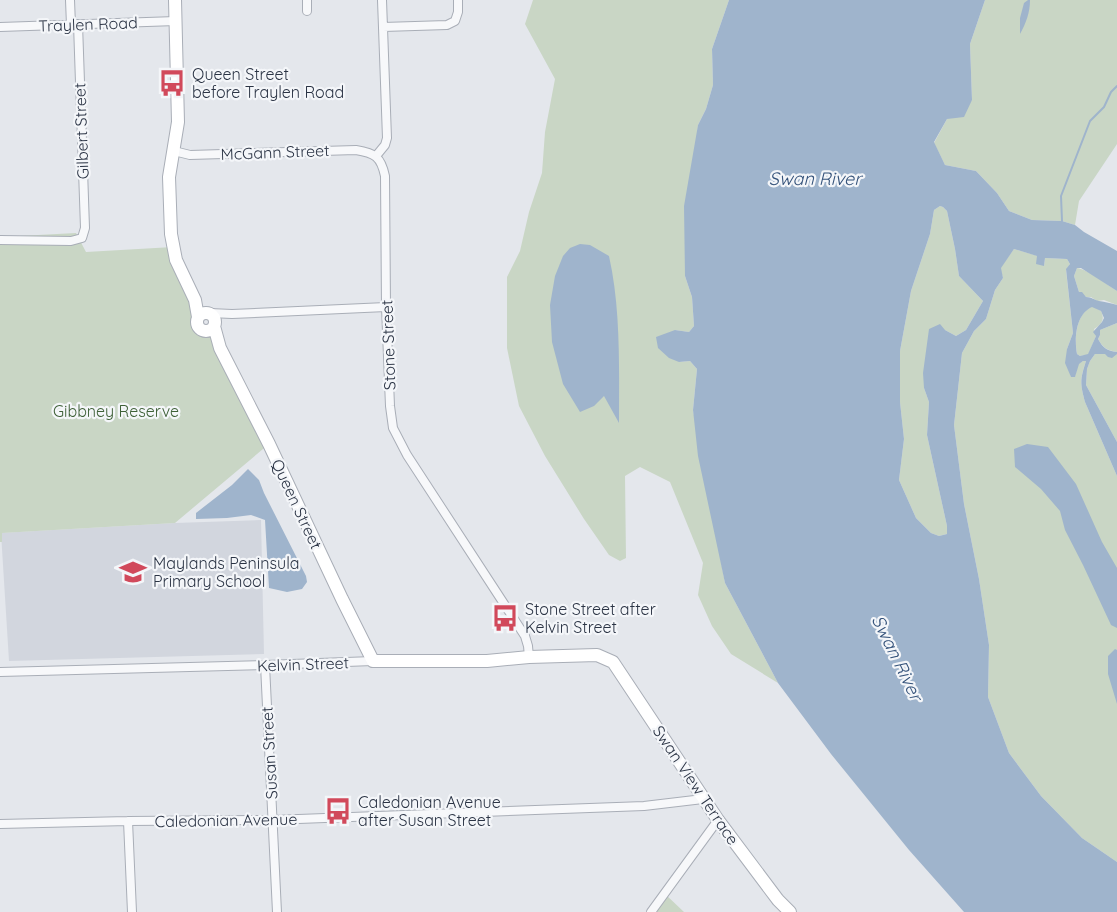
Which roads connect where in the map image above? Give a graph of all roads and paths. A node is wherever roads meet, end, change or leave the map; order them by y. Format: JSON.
{"nodes":[{"id":1,"x":70,"y":0,"type":"edge"},
{"id":2,"x":175,"y":0,"type":"edge"},
{"id":3,"x":307,"y":0,"type":"edge"},
{"id":4,"x":382,"y":0,"type":"edge"},
{"id":5,"x":458,"y":0,"type":"edge"},
{"id":6,"x":307,"y":11,"type":"dead end"},
{"id":7,"x":176,"y":21,"type":"junction"},
{"id":8,"x":74,"y":25,"type":"junction"},
{"id":9,"x":0,"y":27,"type":"edge"},
{"id":10,"x":383,"y":27,"type":"junction"},
{"id":11,"x":174,"y":151,"type":"junction"},
{"id":12,"x":376,"y":156,"type":"junction"},
{"id":13,"x":0,"y":240,"type":"edge"},
{"id":14,"x":386,"y":307,"type":"junction"},
{"id":15,"x":208,"y":320,"type":"junction"},
{"id":16,"x":529,"y":657,"type":"junction"},
{"id":17,"x":605,"y":657,"type":"joint"},
{"id":18,"x":373,"y":661,"type":"junction"},
{"id":19,"x":265,"y":665,"type":"junction"},
{"id":20,"x":0,"y":672,"type":"edge"},
{"id":21,"x":703,"y":799,"type":"junction"},
{"id":22,"x":272,"y":820,"type":"junction"},
{"id":23,"x":718,"y":820,"type":"junction"},
{"id":24,"x":128,"y":821,"type":"junction"},
{"id":25,"x":0,"y":825,"type":"edge"},
{"id":26,"x":132,"y":912,"type":"edge"},
{"id":27,"x":277,"y":912,"type":"edge"},
{"id":28,"x":651,"y":912,"type":"edge"},
{"id":29,"x":790,"y":912,"type":"edge"}],
"edges":[{"from":1,"to":8,"type":"street","name":"Gilbert Street"},
{"from":2,"to":7,"type":"street","name":"Queen Street"},
{"from":3,"to":6,"type":"street"},
{"from":4,"to":10,"type":"street"},
{"from":5,"to":10,"type":"street"},
{"from":7,"to":8,"type":"street","name":"Traylen Road"},
{"from":7,"to":11,"type":"street","name":"Queen Street"},
{"from":8,"to":9,"type":"street","name":"Traylen Road"},
{"from":8,"to":13,"type":"street","name":"Gilbert Street"},
{"from":10,"to":12,"type":"street"},
{"from":11,"to":12,"type":"street","name":"McGann Street"},
{"from":11,"to":15,"type":"street","name":"Queen Street"},
{"from":12,"to":14,"type":"street","name":"Stone Street"},
{"from":14,"to":15,"type":"street"},
{"from":14,"to":16,"type":"street","name":"Stone Street"},
{"from":15,"to":18,"type":"street","name":"Queen Street"},
{"from":16,"to":17,"type":"street","name":"Kelvin Street"},
{"from":16,"to":18,"type":"street","name":"Kelvin Street"},
{"from":17,"to":21,"type":"street","name":"Swan View Terrace"},
{"from":18,"to":19,"type":"street","name":"Kelvin Street"},
{"from":19,"to":20,"type":"street","name":"Kelvin Street"},
{"from":19,"to":22,"type":"street","name":"Susan Street"},
{"from":21,"to":22,"type":"street","name":"Caledonian Avenue"},
{"from":21,"to":23,"type":"street","name":"Swan View Terrace"},
{"from":22,"to":24,"type":"street","name":"Caledonian Avenue"},
{"from":22,"to":27,"type":"street","name":"Susan Street"},
{"from":23,"to":28,"type":"street"},
{"from":23,"to":29,"type":"street","name":"Swan View Terrace"},
{"from":24,"to":25,"type":"street","name":"Caledonian Avenue"},
{"from":24,"to":26,"type":"street"}]}
